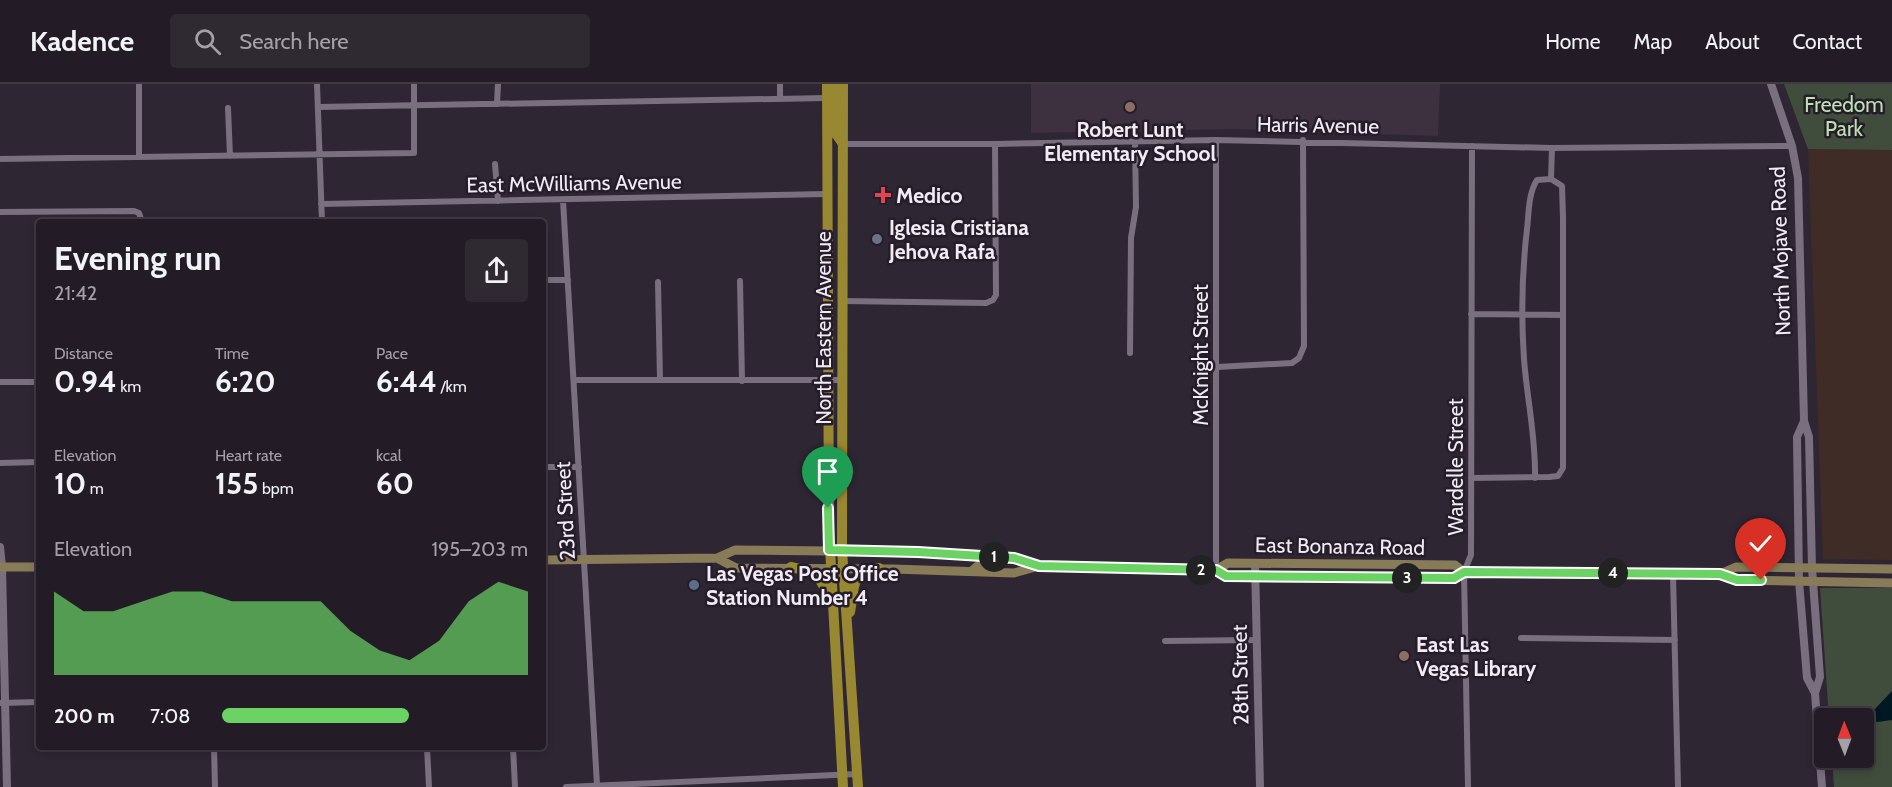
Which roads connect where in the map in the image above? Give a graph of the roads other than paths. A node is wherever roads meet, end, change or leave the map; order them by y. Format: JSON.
{"nodes":[{"id":1,"x":139,"y":84,"type":"edge"},
{"id":2,"x":317,"y":84,"type":"edge"},
{"id":3,"x":414,"y":84,"type":"edge"},
{"id":4,"x":498,"y":84,"type":"edge"},
{"id":5,"x":780,"y":84,"type":"edge"},
{"id":6,"x":827,"y":84,"type":"edge"},
{"id":7,"x":834,"y":84,"type":"edge"},
{"id":8,"x":843,"y":84,"type":"edge"},
{"id":9,"x":1771,"y":84,"type":"edge"},
{"id":10,"x":780,"y":98,"type":"junction"},
{"id":11,"x":827,"y":98,"type":"junction"},
{"id":12,"x":497,"y":104,"type":"junction"},
{"id":13,"x":414,"y":105,"type":"junction"},
{"id":14,"x":318,"y":107,"type":"junction"},
{"id":15,"x":228,"y":108,"type":"dead end"},
{"id":16,"x":1216,"y":140,"type":"junction"},
{"id":17,"x":1303,"y":140,"type":"junction"},
{"id":18,"x":1135,"y":141,"type":"junction"},
{"id":19,"x":843,"y":144,"type":"junction"},
{"id":20,"x":995,"y":144,"type":"junction"},
{"id":21,"x":1472,"y":146,"type":"junction"},
{"id":22,"x":1792,"y":146,"type":"junction"},
{"id":23,"x":1552,"y":148,"type":"junction"},
{"id":24,"x":319,"y":154,"type":"junction"},
{"id":25,"x":230,"y":156,"type":"junction"},
{"id":26,"x":140,"y":157,"type":"junction"},
{"id":27,"x":0,"y":159,"type":"edge"},
{"id":28,"x":495,"y":164,"type":"dead end"},
{"id":29,"x":1551,"y":179,"type":"junction"},
{"id":30,"x":828,"y":194,"type":"junction"},
{"id":31,"x":563,"y":200,"type":"junction"},
{"id":32,"x":498,"y":201,"type":"junction"},
{"id":33,"x":321,"y":204,"type":"junction"},
{"id":34,"x":0,"y":212,"type":"edge"},
{"id":35,"x":62,"y":212,"type":"junction"},
{"id":36,"x":62,"y":219,"type":"edge"},
{"id":37,"x":141,"y":219,"type":"edge"},
{"id":38,"x":322,"y":219,"type":"edge"},
{"id":39,"x":842,"y":258,"type":"junction"},
{"id":40,"x":546,"y":280,"type":"edge"},
{"id":41,"x":568,"y":280,"type":"junction"},
{"id":42,"x":740,"y":281,"type":"dead end"},
{"id":43,"x":658,"y":282,"type":"dead end"},
{"id":44,"x":842,"y":301,"type":"junction"},
{"id":45,"x":1471,"y":314,"type":"junction"},
{"id":46,"x":1523,"y":315,"type":"junction"},
{"id":47,"x":1563,"y":315,"type":"junction"},
{"id":48,"x":1130,"y":352,"type":"dead end"},
{"id":49,"x":1217,"y":367,"type":"junction"},
{"id":50,"x":574,"y":380,"type":"junction"},
{"id":51,"x":660,"y":380,"type":"junction"},
{"id":52,"x":829,"y":380,"type":"junction"},
{"id":53,"x":842,"y":380,"type":"junction"},
{"id":54,"x":742,"y":381,"type":"junction"},
{"id":55,"x":0,"y":382,"type":"edge"},
{"id":56,"x":36,"y":382,"type":"edge"},
{"id":57,"x":1804,"y":421,"type":"junction"},
{"id":58,"x":36,"y":462,"type":"edge"},
{"id":59,"x":0,"y":463,"type":"edge"},
{"id":60,"x":546,"y":467,"type":"edge"},
{"id":61,"x":579,"y":467,"type":"junction"},
{"id":62,"x":1471,"y":478,"type":"junction"},
{"id":63,"x":1535,"y":478,"type":"junction"},
{"id":64,"x":0,"y":547,"type":"edge"},
{"id":65,"x":829,"y":550,"type":"junction"},
{"id":66,"x":842,"y":550,"type":"junction"},
{"id":67,"x":717,"y":558,"type":"junction"},
{"id":68,"x":1014,"y":558,"type":"junction"},
{"id":69,"x":546,"y":560,"type":"edge"},
{"id":70,"x":584,"y":560,"type":"junction"},
{"id":71,"x":1256,"y":563,"type":"junction"},
{"id":72,"x":1039,"y":566,"type":"junction"},
{"id":73,"x":1,"y":567,"type":"edge"},
{"id":74,"x":36,"y":567,"type":"edge"},
{"id":75,"x":791,"y":567,"type":"junction"},
{"id":76,"x":830,"y":568,"type":"junction"},
{"id":77,"x":842,"y":568,"type":"junction"},
{"id":78,"x":879,"y":568,"type":"junction"},
{"id":79,"x":1799,"y":568,"type":"junction"},
{"id":80,"x":1812,"y":568,"type":"junction"},
{"id":81,"x":1892,"y":569,"type":"edge"},
{"id":82,"x":1216,"y":570,"type":"junction"},
{"id":83,"x":972,"y":572,"type":"junction"},
{"id":84,"x":1464,"y":572,"type":"junction"},
{"id":85,"x":1673,"y":574,"type":"junction"},
{"id":86,"x":1720,"y":574,"type":"junction"},
{"id":87,"x":1256,"y":577,"type":"junction"},
{"id":88,"x":1799,"y":581,"type":"junction"},
{"id":89,"x":1813,"y":582,"type":"junction"},
{"id":90,"x":1892,"y":584,"type":"edge"},
{"id":91,"x":831,"y":603,"type":"junction"},
{"id":92,"x":847,"y":627,"type":"junction"},
{"id":93,"x":1521,"y":638,"type":"dead end"},
{"id":94,"x":1675,"y":639,"type":"junction"},
{"id":95,"x":1257,"y":640,"type":"junction"},
{"id":96,"x":1165,"y":641,"type":"dead end"},
{"id":97,"x":1815,"y":693,"type":"junction"},
{"id":98,"x":837,"y":696,"type":"junction"},
{"id":99,"x":36,"y":702,"type":"edge"},
{"id":100,"x":3,"y":703,"type":"edge"},
{"id":101,"x":854,"y":735,"type":"junction"},
{"id":102,"x":214,"y":750,"type":"edge"},
{"id":103,"x":427,"y":750,"type":"edge"},
{"id":104,"x":513,"y":750,"type":"edge"},
{"id":105,"x":857,"y":774,"type":"junction"},
{"id":106,"x":842,"y":775,"type":"junction"},
{"id":107,"x":597,"y":785,"type":"junction"},
{"id":108,"x":648,"y":785,"type":"edge"},
{"id":109,"x":7,"y":787,"type":"edge"},
{"id":110,"x":215,"y":787,"type":"edge"},
{"id":111,"x":429,"y":787,"type":"edge"},
{"id":112,"x":514,"y":787,"type":"edge"},
{"id":113,"x":566,"y":787,"type":"edge"},
{"id":114,"x":843,"y":787,"type":"edge"},
{"id":115,"x":858,"y":787,"type":"edge"},
{"id":116,"x":1260,"y":787,"type":"edge"},
{"id":117,"x":1468,"y":787,"type":"edge"},
{"id":118,"x":1678,"y":787,"type":"edge"},
{"id":119,"x":1822,"y":787,"type":"edge"}],
"edges":[{"from":1,"to":26,"type":"street"},
{"from":2,"to":14,"type":"street"},
{"from":3,"to":13,"type":"street"},
{"from":4,"to":12,"type":"street"},
{"from":5,"to":10,"type":"street"},
{"from":6,"to":11,"type":"main road","name":"North Eastern Avenue"},
{"from":7,"to":19,"type":"main road"},
{"from":8,"to":19,"type":"main road","name":"North Eastern Avenue"},
{"from":9,"to":22,"type":"street","name":"North Mojave Road"},
{"from":10,"to":11,"type":"street"},
{"from":10,"to":12,"type":"street"},
{"from":11,"to":30,"type":"main road","name":"North Eastern Avenue"},
{"from":12,"to":13,"type":"street"},
{"from":13,"to":14,"type":"street"},
{"from":13,"to":24,"type":"street"},
{"from":14,"to":24,"type":"street"},
{"from":15,"to":25,"type":"street"},
{"from":16,"to":17,"type":"street","name":"Harris Avenue"},
{"from":16,"to":18,"type":"street","name":"Harris Avenue"},
{"from":16,"to":49,"type":"street","name":"McKnight Street"},
{"from":17,"to":21,"type":"street","name":"Harris Avenue"},
{"from":17,"to":49,"type":"street"},
{"from":18,"to":20,"type":"street","name":"Harris Avenue"},
{"from":18,"to":48,"type":"street"},
{"from":19,"to":20,"type":"street","name":"Harris Avenue"},
{"from":19,"to":39,"type":"main road","name":"North Eastern Avenue"},
{"from":20,"to":44,"type":"street"},
{"from":21,"to":23,"type":"street","name":"Harris Avenue"},
{"from":21,"to":45,"type":"street","name":"Wardelle Street"},
{"from":22,"to":23,"type":"street","name":"Harris Avenue"},
{"from":22,"to":57,"type":"street","name":"North Mojave Road"},
{"from":23,"to":29,"type":"street"},
{"from":24,"to":25,"type":"street"},
{"from":24,"to":33,"type":"street"},
{"from":25,"to":26,"type":"street"},
{"from":26,"to":27,"type":"street"},
{"from":28,"to":32,"type":"street"},
{"from":29,"to":46,"type":"street"},
{"from":29,"to":47,"type":"street"},
{"from":30,"to":31,"type":"street","name":"East McWilliams Avenue"},
{"from":30,"to":39,"type":"main road"},
{"from":30,"to":52,"type":"main road","name":"North Eastern Avenue"},
{"from":31,"to":32,"type":"street","name":"East McWilliams Avenue"},
{"from":31,"to":41,"type":"street","name":"23rd Street"},
{"from":32,"to":33,"type":"street","name":"East McWilliams Avenue"},
{"from":33,"to":38,"type":"street"},
{"from":34,"to":35,"type":"street"},
{"from":35,"to":36,"type":"street"},
{"from":35,"to":37,"type":"street"},
{"from":39,"to":44,"type":"main road","name":"North Eastern Avenue"},
{"from":40,"to":41,"type":"street"},
{"from":41,"to":50,"type":"street","name":"23rd Street"},
{"from":42,"to":54,"type":"street"},
{"from":43,"to":51,"type":"street"},
{"from":44,"to":53,"type":"main road","name":"North Eastern Avenue"},
{"from":45,"to":46,"type":"street"},
{"from":45,"to":62,"type":"street","name":"Wardelle Street"},
{"from":46,"to":47,"type":"street"},
{"from":46,"to":63,"type":"street"},
{"from":47,"to":63,"type":"street"},
{"from":49,"to":82,"type":"street","name":"McKnight Street"},
{"from":50,"to":51,"type":"street"},
{"from":50,"to":61,"type":"street","name":"23rd Street"},
{"from":51,"to":54,"type":"street"},
{"from":52,"to":53,"type":"street"},
{"from":52,"to":54,"type":"street"},
{"from":52,"to":65,"type":"main road","name":"North Eastern Avenue"},
{"from":53,"to":66,"type":"main road","name":"North Eastern Avenue"},
{"from":55,"to":56,"type":"street"},
{"from":57,"to":79,"type":"street","name":"North Mojave Road"},
{"from":57,"to":80,"type":"street","name":"North Mojave Road"},
{"from":58,"to":59,"type":"street"},
{"from":60,"to":61,"type":"street"},
{"from":61,"to":70,"type":"street","name":"23rd Street"},
{"from":62,"to":63,"type":"street"},
{"from":62,"to":84,"type":"street","name":"Wardelle Street"},
{"from":64,"to":73,"type":"street"},
{"from":65,"to":66,"type":"main road","name":"East Bonanza Road"},
{"from":65,"to":67,"type":"main road","name":"East Bonanza Road"},
{"from":65,"to":76,"type":"main road","name":"North Eastern Avenue"},
{"from":66,"to":68,"type":"main road","name":"East Bonanza Road"},
{"from":66,"to":77,"type":"main road","name":"North Eastern Avenue"},
{"from":67,"to":70,"type":"main road","name":"East Bonanza Road"},
{"from":67,"to":75,"type":"main road","name":"East Bonanza Road"},
{"from":68,"to":72,"type":"main road","name":"East Bonanza Road"},
{"from":68,"to":83,"type":"main road"},
{"from":69,"to":70,"type":"main road","name":"East Bonanza Road"},
{"from":70,"to":107,"type":"street","name":"23rd Street"},
{"from":71,"to":82,"type":"main road","name":"East Bonanza Road"},
{"from":71,"to":84,"type":"main road","name":"East Bonanza Road"},
{"from":71,"to":87,"type":"street","name":"28th Street"},
{"from":72,"to":82,"type":"main road","name":"East Bonanza Road"},
{"from":72,"to":83,"type":"main road","name":"East Bonanza Road"},
{"from":73,"to":74,"type":"main road"},
{"from":73,"to":100,"type":"street"},
{"from":75,"to":76,"type":"main road","name":"East Bonanza Road"},
{"from":75,"to":91,"type":"main road"},
{"from":76,"to":77,"type":"main road","name":"East Bonanza Road"},
{"from":76,"to":91,"type":"main road","name":"North Eastern Avenue"},
{"from":77,"to":78,"type":"main road","name":"East Bonanza Road"},
{"from":77,"to":92,"type":"main road","name":"North Eastern Avenue"},
{"from":78,"to":83,"type":"main road","name":"East Bonanza Road"},
{"from":78,"to":92,"type":"main road"},
{"from":79,"to":80,"type":"main road","name":"East Bonanza Road"},
{"from":79,"to":86,"type":"main road","name":"East Bonanza Road"},
{"from":79,"to":88,"type":"street","name":"North Mojave Road"},
{"from":80,"to":81,"type":"main road","name":"East Bonanza Road"},
{"from":80,"to":89,"type":"street","name":"North Mojave Road"},
{"from":82,"to":87,"type":"main road","name":"East Bonanza Road"},
{"from":84,"to":85,"type":"main road","name":"East Bonanza Road"},
{"from":84,"to":87,"type":"main road","name":"East Bonanza Road"},
{"from":84,"to":117,"type":"street","name":"Wardelle Street"},
{"from":85,"to":86,"type":"main road","name":"East Bonanza Road"},
{"from":85,"to":94,"type":"street"},
{"from":86,"to":88,"type":"main road","name":"East Bonanza Road"},
{"from":87,"to":95,"type":"street","name":"28th Street"},
{"from":88,"to":89,"type":"main road","name":"East Bonanza Road"},
{"from":88,"to":97,"type":"street","name":"North Mojave Road"},
{"from":89,"to":90,"type":"main road","name":"East Bonanza Road"},
{"from":89,"to":97,"type":"street","name":"North Mojave Road"},
{"from":91,"to":98,"type":"main road","name":"North Eastern Avenue"},
{"from":92,"to":101,"type":"main road","name":"North Eastern Avenue"},
{"from":93,"to":94,"type":"street"},
{"from":94,"to":118,"type":"street"},
{"from":95,"to":96,"type":"street"},
{"from":95,"to":116,"type":"street","name":"28th Street"},
{"from":97,"to":119,"type":"street","name":"North Mojave Road"},
{"from":98,"to":101,"type":"main road"},
{"from":98,"to":106,"type":"main road","name":"North Eastern Avenue"},
{"from":99,"to":100,"type":"street"},
{"from":100,"to":109,"type":"street"},
{"from":101,"to":105,"type":"main road","name":"North Eastern Avenue"},
{"from":102,"to":110,"type":"street"},
{"from":103,"to":111,"type":"street"},
{"from":104,"to":112,"type":"street"},
{"from":105,"to":106,"type":"street"},
{"from":105,"to":115,"type":"main road","name":"North Eastern Avenue"},
{"from":106,"to":108,"type":"street"},
{"from":106,"to":114,"type":"main road","name":"North Eastern Avenue"},
{"from":107,"to":108,"type":"street"},
{"from":107,"to":113,"type":"street"}]}
